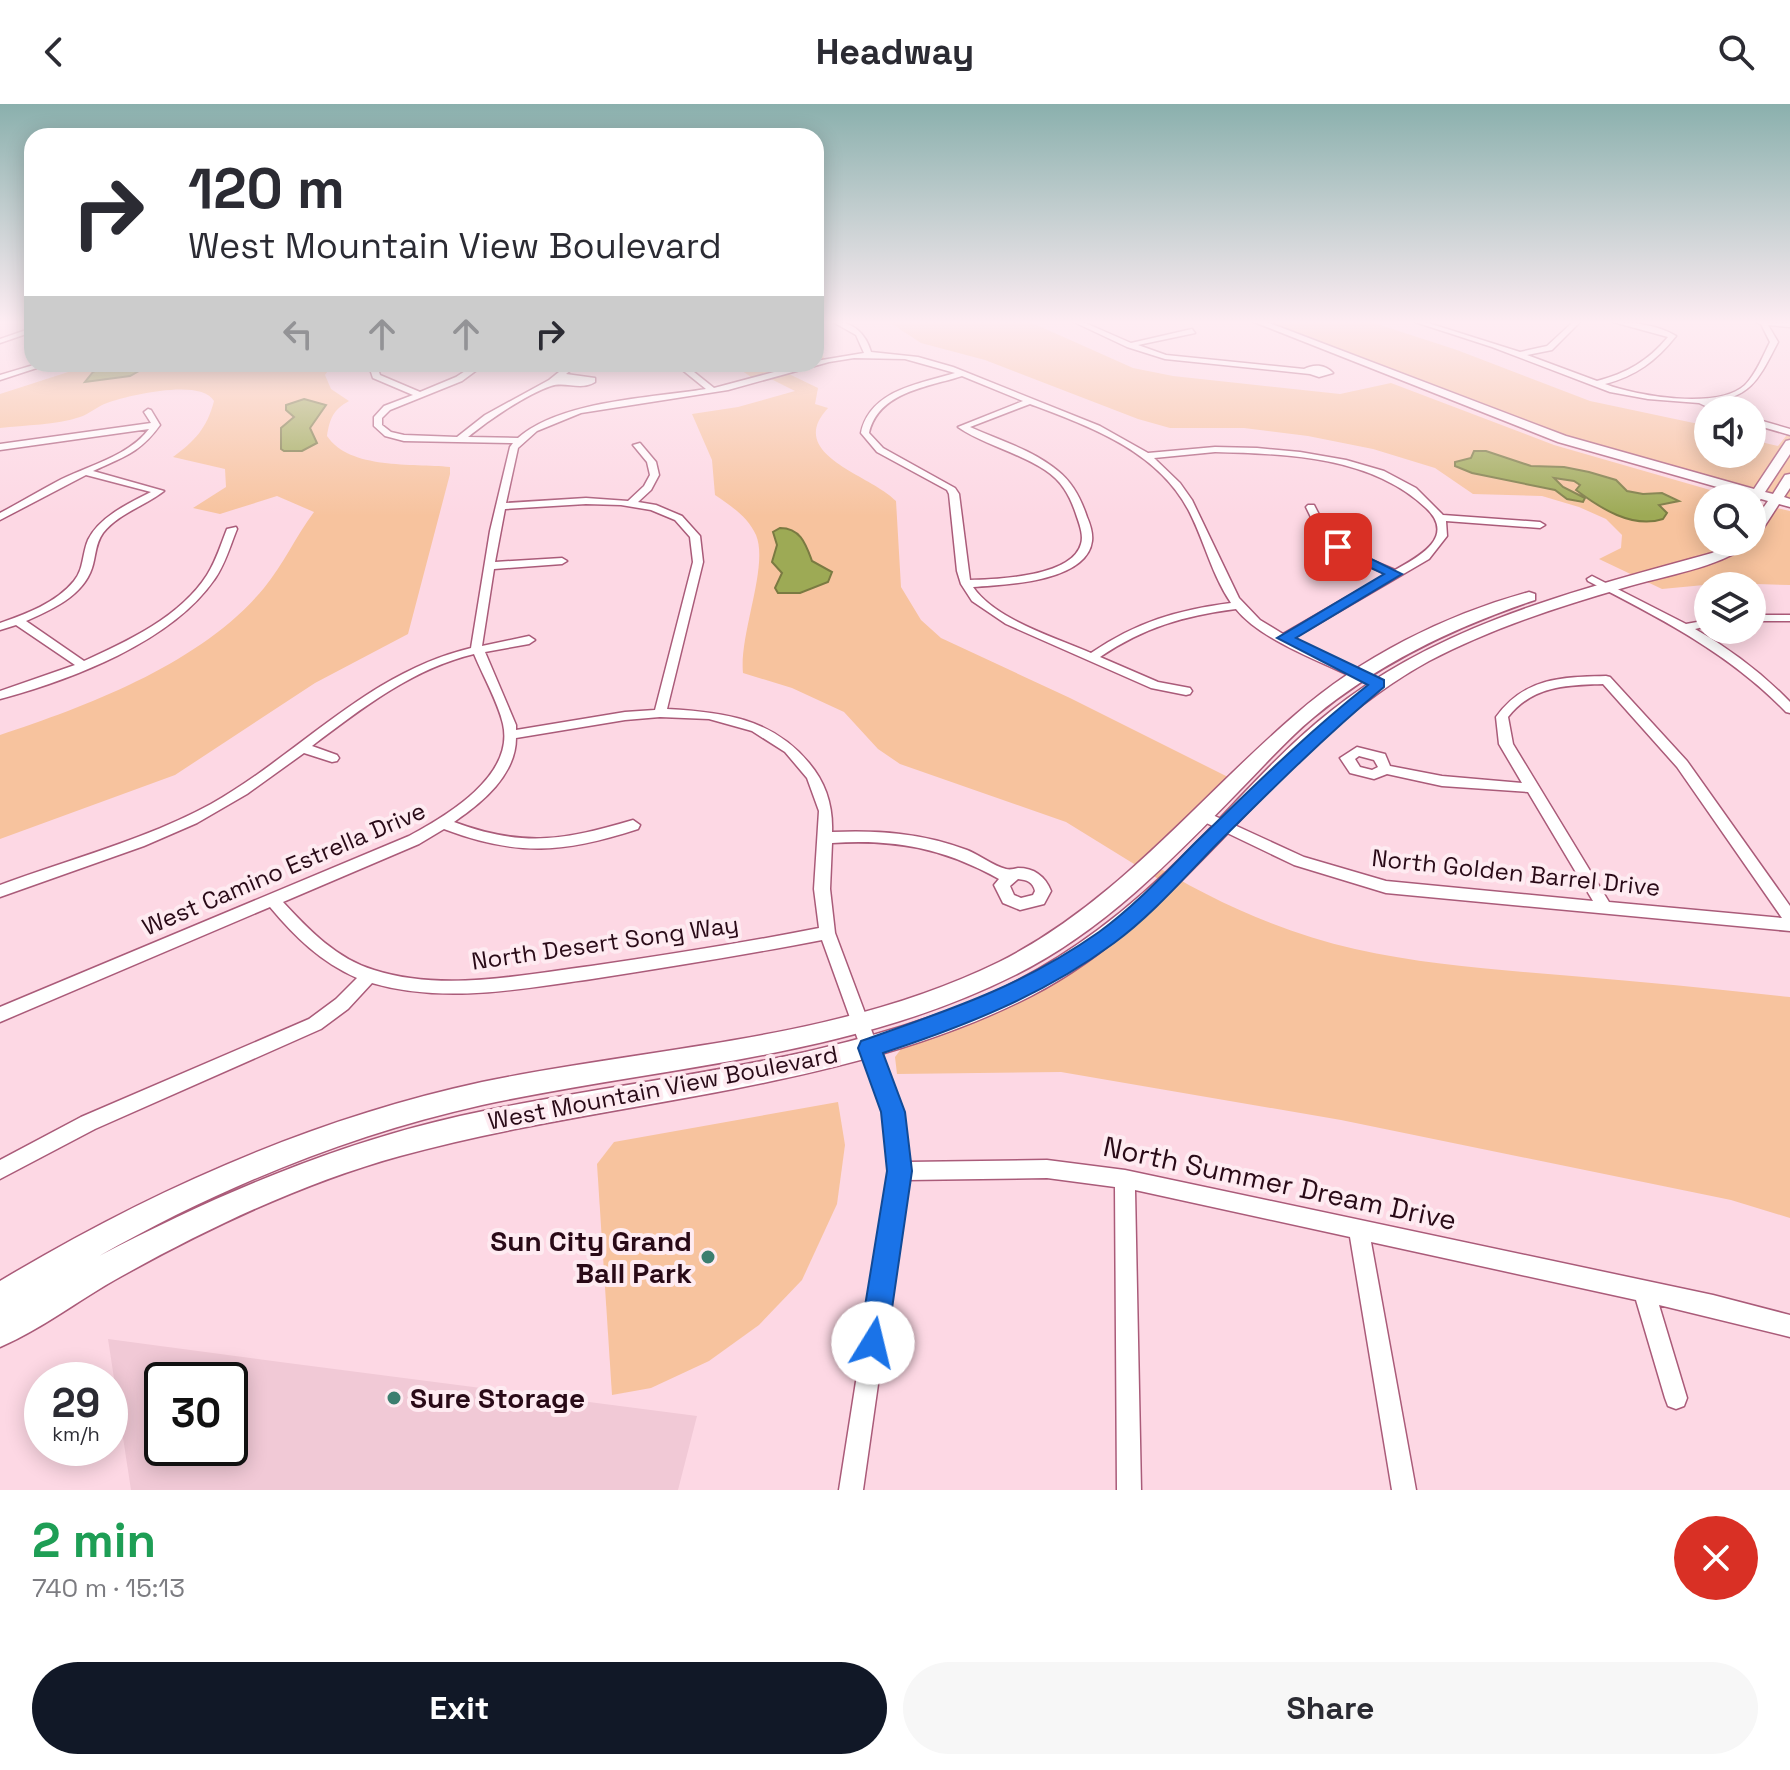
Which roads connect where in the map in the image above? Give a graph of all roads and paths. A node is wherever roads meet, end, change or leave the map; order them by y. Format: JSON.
{"nodes":[{"id":1,"x":401,"y":387,"type":"edge"},
{"id":2,"x":438,"y":387,"type":"edge"},
{"id":3,"x":542,"y":387,"type":"edge"},
{"id":4,"x":697,"y":387,"type":"edge"},
{"id":5,"x":704,"y":387,"type":"edge"},
{"id":6,"x":727,"y":387,"type":"edge"},
{"id":7,"x":919,"y":387,"type":"edge"},
{"id":8,"x":992,"y":387,"type":"edge"},
{"id":9,"x":1410,"y":387,"type":"edge"},
{"id":10,"x":1423,"y":387,"type":"edge"},
{"id":11,"x":1607,"y":387,"type":"edge"},
{"id":12,"x":706,"y":392,"type":"junction"},
{"id":13,"x":418,"y":394,"type":"junction"},
{"id":14,"x":1694,"y":400,"type":"edge"},
{"id":15,"x":1029,"y":402,"type":"junction"},
{"id":16,"x":148,"y":412,"type":"dead end"},
{"id":17,"x":156,"y":425,"type":"junction"},
{"id":18,"x":1766,"y":425,"type":"edge"},
{"id":19,"x":1790,"y":431,"type":"edge"},
{"id":20,"x":457,"y":441,"type":"junction"},
{"id":21,"x":516,"y":444,"type":"junction"},
{"id":22,"x":1790,"y":444,"type":"edge"},
{"id":23,"x":637,"y":445,"type":"dead end"},
{"id":24,"x":0,"y":447,"type":"edge"},
{"id":25,"x":1147,"y":456,"type":"junction"},
{"id":26,"x":85,"y":472,"type":"junction"},
{"id":27,"x":1790,"y":478,"type":"edge"},
{"id":28,"x":1699,"y":484,"type":"edge"},
{"id":29,"x":1705,"y":484,"type":"edge"},
{"id":30,"x":1762,"y":484,"type":"edge"},
{"id":31,"x":0,"y":502,"type":"edge"},
{"id":32,"x":631,"y":503,"type":"junction"},
{"id":33,"x":22,"y":504,"type":"junction"},
{"id":34,"x":1783,"y":504,"type":"edge"},
{"id":35,"x":500,"y":507,"type":"junction"},
{"id":36,"x":1311,"y":507,"type":"dead end"},
{"id":37,"x":0,"y":517,"type":"edge"},
{"id":38,"x":1441,"y":518,"type":"junction"},
{"id":39,"x":1766,"y":521,"type":"edge"},
{"id":40,"x":1540,"y":525,"type":"dead end"},
{"id":41,"x":232,"y":529,"type":"dead end"},
{"id":42,"x":1694,"y":548,"type":"edge"},
{"id":43,"x":1717,"y":556,"type":"edge"},
{"id":44,"x":562,"y":561,"type":"dead end"},
{"id":45,"x":490,"y":566,"type":"junction"},
{"id":46,"x":1395,"y":574,"type":"junction"},
{"id":47,"x":1592,"y":579,"type":"junction"},
{"id":48,"x":966,"y":584,"type":"junction"},
{"id":49,"x":1610,"y":588,"type":"junction"},
{"id":50,"x":1239,"y":605,"type":"junction"},
{"id":51,"x":1766,"y":618,"type":"edge"},
{"id":52,"x":1790,"y":618,"type":"edge"},
{"id":53,"x":17,"y":620,"type":"junction"},
{"id":54,"x":1694,"y":626,"type":"edge"},
{"id":55,"x":0,"y":627,"type":"edge"},
{"id":56,"x":1683,"y":628,"type":"junction"},
{"id":57,"x":1285,"y":638,"type":"junction"},
{"id":58,"x":529,"y":640,"type":"dead end"},
{"id":59,"x":476,"y":650,"type":"junction"},
{"id":60,"x":1092,"y":657,"type":"junction"},
{"id":61,"x":83,"y":665,"type":"junction"},
{"id":62,"x":1370,"y":679,"type":"junction"},
{"id":63,"x":1186,"y":691,"type":"dead end"},
{"id":64,"x":0,"y":695,"type":"edge"},
{"id":65,"x":1787,"y":703,"type":"edge"},
{"id":66,"x":660,"y":713,"type":"junction"},
{"id":67,"x":512,"y":735,"type":"junction"},
{"id":68,"x":304,"y":748,"type":"junction"},
{"id":69,"x":332,"y":758,"type":"dead end"},
{"id":70,"x":1385,"y":769,"type":"dead end"},
{"id":71,"x":1531,"y":788,"type":"junction"},
{"id":72,"x":1201,"y":815,"type":"junction"},
{"id":73,"x":444,"y":824,"type":"junction"},
{"id":74,"x":633,"y":825,"type":"dead end"},
{"id":75,"x":1223,"y":827,"type":"junction"},
{"id":76,"x":824,"y":838,"type":"junction"},
{"id":77,"x":1008,"y":877,"type":"dead end"},
{"id":78,"x":0,"y":891,"type":"edge"},
{"id":79,"x":273,"y":900,"type":"junction"},
{"id":80,"x":1605,"y":908,"type":"junction"},
{"id":81,"x":1790,"y":918,"type":"edge"},
{"id":82,"x":1790,"y":925,"type":"edge"},
{"id":83,"x":827,"y":933,"type":"junction"},
{"id":84,"x":369,"y":976,"type":"junction"},
{"id":85,"x":0,"y":1015,"type":"edge"},
{"id":86,"x":864,"y":1036,"type":"junction"},
{"id":87,"x":314,"y":1157,"type":"junction"},
{"id":88,"x":0,"y":1170,"type":"edge"},
{"id":89,"x":899,"y":1171,"type":"junction"},
{"id":90,"x":1125,"y":1179,"type":"junction"},
{"id":91,"x":1359,"y":1230,"type":"junction"},
{"id":92,"x":1644,"y":1292,"type":"junction"},
{"id":93,"x":0,"y":1298,"type":"edge"},
{"id":94,"x":1790,"y":1326,"type":"edge"},
{"id":95,"x":0,"y":1331,"type":"edge"},
{"id":96,"x":1676,"y":1398,"type":"dead end"},
{"id":97,"x":851,"y":1490,"type":"edge"},
{"id":98,"x":1129,"y":1490,"type":"edge"},
{"id":99,"x":1404,"y":1490,"type":"edge"}],
"edges":[{"from":1,"to":13,"type":"street"},
{"from":2,"to":13,"type":"street"},
{"from":3,"to":20,"type":"street"},
{"from":4,"to":12,"type":"street"},
{"from":5,"to":12,"type":"street"},
{"from":6,"to":12,"type":"street"},
{"from":7,"to":48,"type":"street"},
{"from":8,"to":15,"type":"street"},
{"from":9,"to":28,"type":"street"},
{"from":10,"to":29,"type":"street"},
{"from":11,"to":14,"type":"street"},
{"from":12,"to":21,"type":"street"},
{"from":13,"to":20,"type":"street"},
{"from":15,"to":25,"type":"street"},
{"from":15,"to":48,"type":"street"},
{"from":16,"to":17,"type":"street"},
{"from":17,"to":24,"type":"street"},
{"from":17,"to":26,"type":"street"},
{"from":18,"to":19,"type":"street"},
{"from":20,"to":21,"type":"street"},
{"from":21,"to":35,"type":"street"},
{"from":22,"to":30,"type":"street"},
{"from":23,"to":32,"type":"street"},
{"from":25,"to":38,"type":"street"},
{"from":25,"to":50,"type":"street"},
{"from":26,"to":33,"type":"street"},
{"from":26,"to":53,"type":"street"},
{"from":27,"to":34,"type":"street"},
{"from":31,"to":33,"type":"street"},
{"from":32,"to":35,"type":"street"},
{"from":32,"to":66,"type":"street"},
{"from":33,"to":37,"type":"street"},
{"from":34,"to":39,"type":"street"},
{"from":35,"to":45,"type":"street"},
{"from":36,"to":46,"type":"street"},
{"from":38,"to":40,"type":"street"},
{"from":38,"to":46,"type":"street"},
{"from":41,"to":61,"type":"street"},
{"from":42,"to":47,"type":"street","name":"West Mountain View Boulevard"},
{"from":43,"to":49,"type":"street","name":"West Mountain View Boulevard"},
{"from":44,"to":45,"type":"street"},
{"from":45,"to":59,"type":"street"},
{"from":46,"to":57,"type":"street"},
{"from":47,"to":49,"type":"street"},
{"from":47,"to":62,"type":"street","name":"West Mountain View Boulevard"},
{"from":48,"to":60,"type":"street"},
{"from":49,"to":56,"type":"street"},
{"from":49,"to":62,"type":"street","name":"West Mountain View Boulevard"},
{"from":50,"to":57,"type":"street"},
{"from":50,"to":60,"type":"street"},
{"from":51,"to":52,"type":"street"},
{"from":53,"to":55,"type":"street"},
{"from":53,"to":61,"type":"street"},
{"from":54,"to":56,"type":"street"},
{"from":56,"to":65,"type":"street"},
{"from":57,"to":62,"type":"street"},
{"from":58,"to":59,"type":"street"},
{"from":59,"to":67,"type":"street"},
{"from":59,"to":68,"type":"street"},
{"from":60,"to":63,"type":"street"},
{"from":61,"to":64,"type":"street"},
{"from":62,"to":72,"type":"street","name":"West Mountain View Boulevard"},
{"from":62,"to":75,"type":"street","name":"West Mountain View Boulevard"},
{"from":66,"to":67,"type":"street"},
{"from":66,"to":76,"type":"street"},
{"from":67,"to":73,"type":"street","name":"West Camino Estrella Drive"},
{"from":68,"to":69,"type":"street"},
{"from":68,"to":78,"type":"street"},
{"from":70,"to":71,"type":"street"},
{"from":71,"to":80,"type":"street"},
{"from":71,"to":81,"type":"street"},
{"from":72,"to":75,"type":"street","name":"North Golden Barrel Drive"},
{"from":72,"to":86,"type":"street","name":"West Mountain View Boulevard"},
{"from":73,"to":74,"type":"street"},
{"from":73,"to":79,"type":"street","name":"West Camino Estrella Drive"},
{"from":75,"to":80,"type":"street","name":"North Golden Barrel Drive"},
{"from":75,"to":86,"type":"street","name":"West Mountain View Boulevard"},
{"from":76,"to":77,"type":"street"},
{"from":76,"to":83,"type":"street"},
{"from":79,"to":84,"type":"street","name":"North Desert Song Way"},
{"from":79,"to":85,"type":"street","name":"West Camino Estrella Drive"},
{"from":80,"to":82,"type":"street","name":"North Golden Barrel Drive"},
{"from":83,"to":84,"type":"street","name":"North Desert Song Way"},
{"from":83,"to":86,"type":"street"},
{"from":84,"to":88,"type":"street"},
{"from":86,"to":87,"type":"street","name":"West Mountain View Boulevard"},
{"from":86,"to":89,"type":"street"},
{"from":87,"to":93,"type":"street","name":"West Mountain View Boulevard"},
{"from":87,"to":95,"type":"street","name":"West Mountain View Boulevard"},
{"from":89,"to":90,"type":"street","name":"North Summer Dream Drive"},
{"from":89,"to":97,"type":"street"},
{"from":90,"to":91,"type":"street","name":"North Summer Dream Drive"},
{"from":90,"to":98,"type":"street"},
{"from":91,"to":92,"type":"street","name":"North Summer Dream Drive"},
{"from":91,"to":99,"type":"street"},
{"from":92,"to":94,"type":"street","name":"North Summer Dream Drive"},
{"from":92,"to":96,"type":"street"}]}
